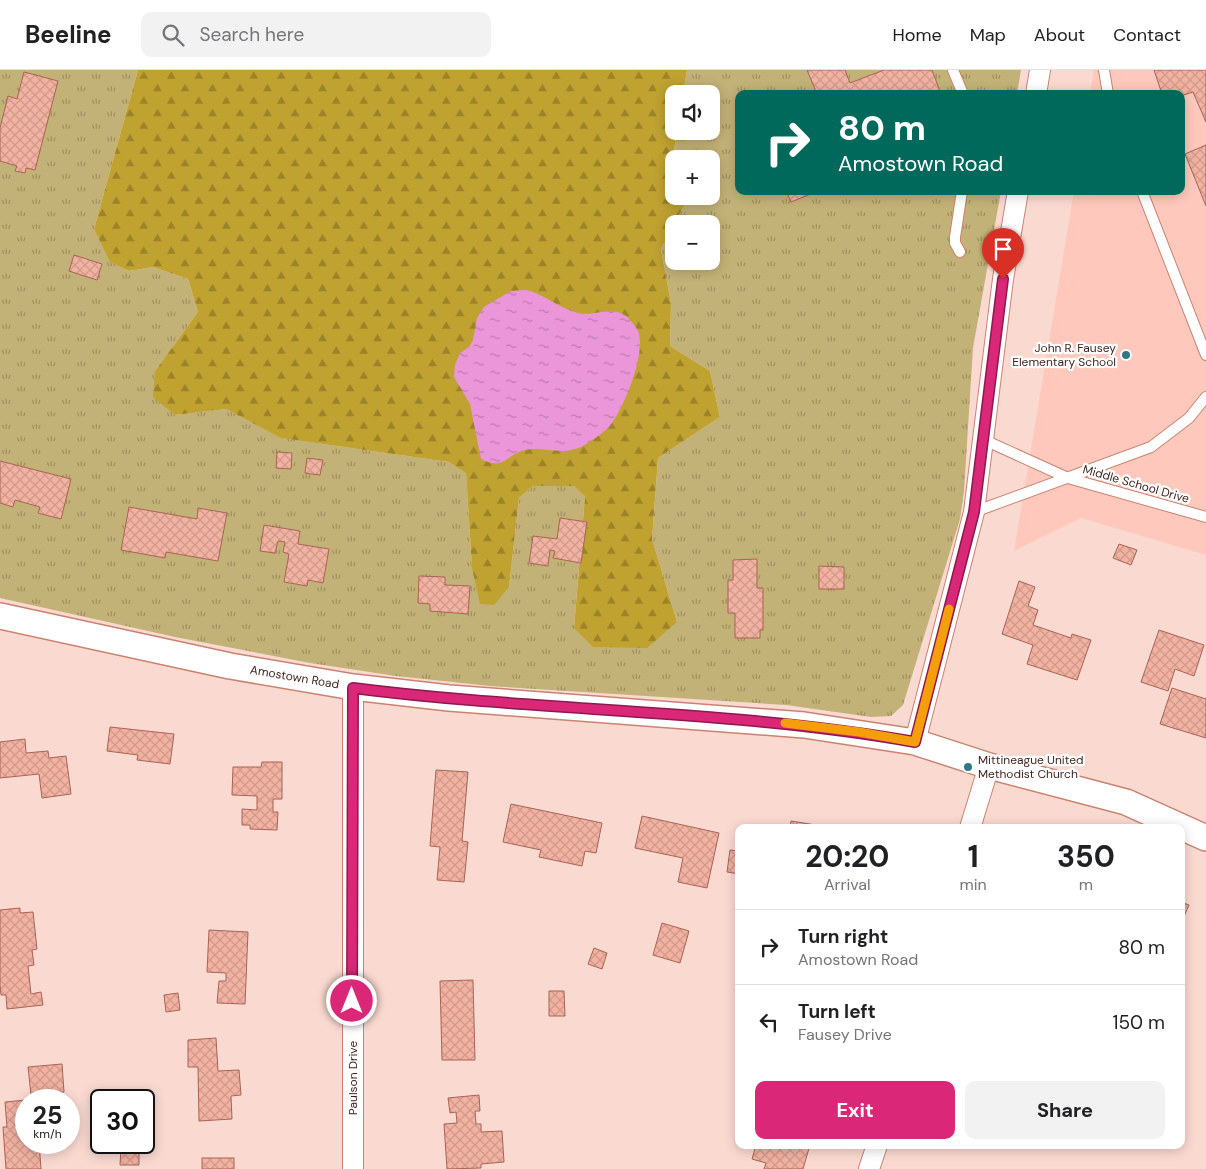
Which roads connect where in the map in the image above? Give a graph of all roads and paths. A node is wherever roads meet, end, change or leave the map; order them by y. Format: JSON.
{"nodes":[{"id":1,"x":953,"y":70,"type":"edge"},
{"id":2,"x":1040,"y":70,"type":"edge"},
{"id":3,"x":1104,"y":70,"type":"edge"},
{"id":4,"x":961,"y":90,"type":"edge"},
{"id":5,"x":1037,"y":90,"type":"edge"},
{"id":6,"x":1107,"y":90,"type":"edge"},
{"id":7,"x":961,"y":195,"type":"edge"},
{"id":8,"x":1017,"y":195,"type":"edge"},
{"id":9,"x":1144,"y":195,"type":"edge"},
{"id":10,"x":960,"y":252,"type":"dead end"},
{"id":11,"x":1206,"y":355,"type":"edge"},
{"id":12,"x":1206,"y":397,"type":"edge"},
{"id":13,"x":982,"y":439,"type":"junction"},
{"id":14,"x":1068,"y":478,"type":"junction"},
{"id":15,"x":974,"y":512,"type":"junction"},
{"id":16,"x":1206,"y":517,"type":"edge"},
{"id":17,"x":0,"y":616,"type":"edge"},
{"id":18,"x":353,"y":688,"type":"junction"},
{"id":19,"x":915,"y":742,"type":"junction"},
{"id":20,"x":988,"y":766,"type":"junction"},
{"id":21,"x":971,"y":824,"type":"edge"},
{"id":22,"x":1175,"y":824,"type":"edge"},
{"id":23,"x":1185,"y":829,"type":"edge"},
{"id":24,"x":1206,"y":838,"type":"edge"},
{"id":25,"x":875,"y":1149,"type":"edge"},
{"id":26,"x":353,"y":1169,"type":"edge"},
{"id":27,"x":869,"y":1169,"type":"edge"}],
"edges":[{"from":1,"to":4,"type":"lane"},
{"from":2,"to":5,"type":"street"},
{"from":3,"to":6,"type":"lane"},
{"from":7,"to":10,"type":"lane"},
{"from":8,"to":13,"type":"street"},
{"from":9,"to":11,"type":"lane"},
{"from":12,"to":14,"type":"lane"},
{"from":13,"to":14,"type":"lane"},
{"from":13,"to":15,"type":"street"},
{"from":14,"to":15,"type":"lane","name":"Middle School Drive"},
{"from":14,"to":16,"type":"lane","name":"Middle School Drive"},
{"from":15,"to":19,"type":"street"},
{"from":17,"to":18,"type":"street","name":"Amostown Road"},
{"from":18,"to":19,"type":"street","name":"Amostown Road"},
{"from":18,"to":26,"type":"street","name":"Paulson Drive"},
{"from":19,"to":20,"type":"street","name":"Amostown Road"},
{"from":20,"to":21,"type":"street"},
{"from":20,"to":22,"type":"street","name":"Amostown Road"},
{"from":23,"to":24,"type":"street","name":"Amostown Road"},
{"from":25,"to":27,"type":"street"}]}
